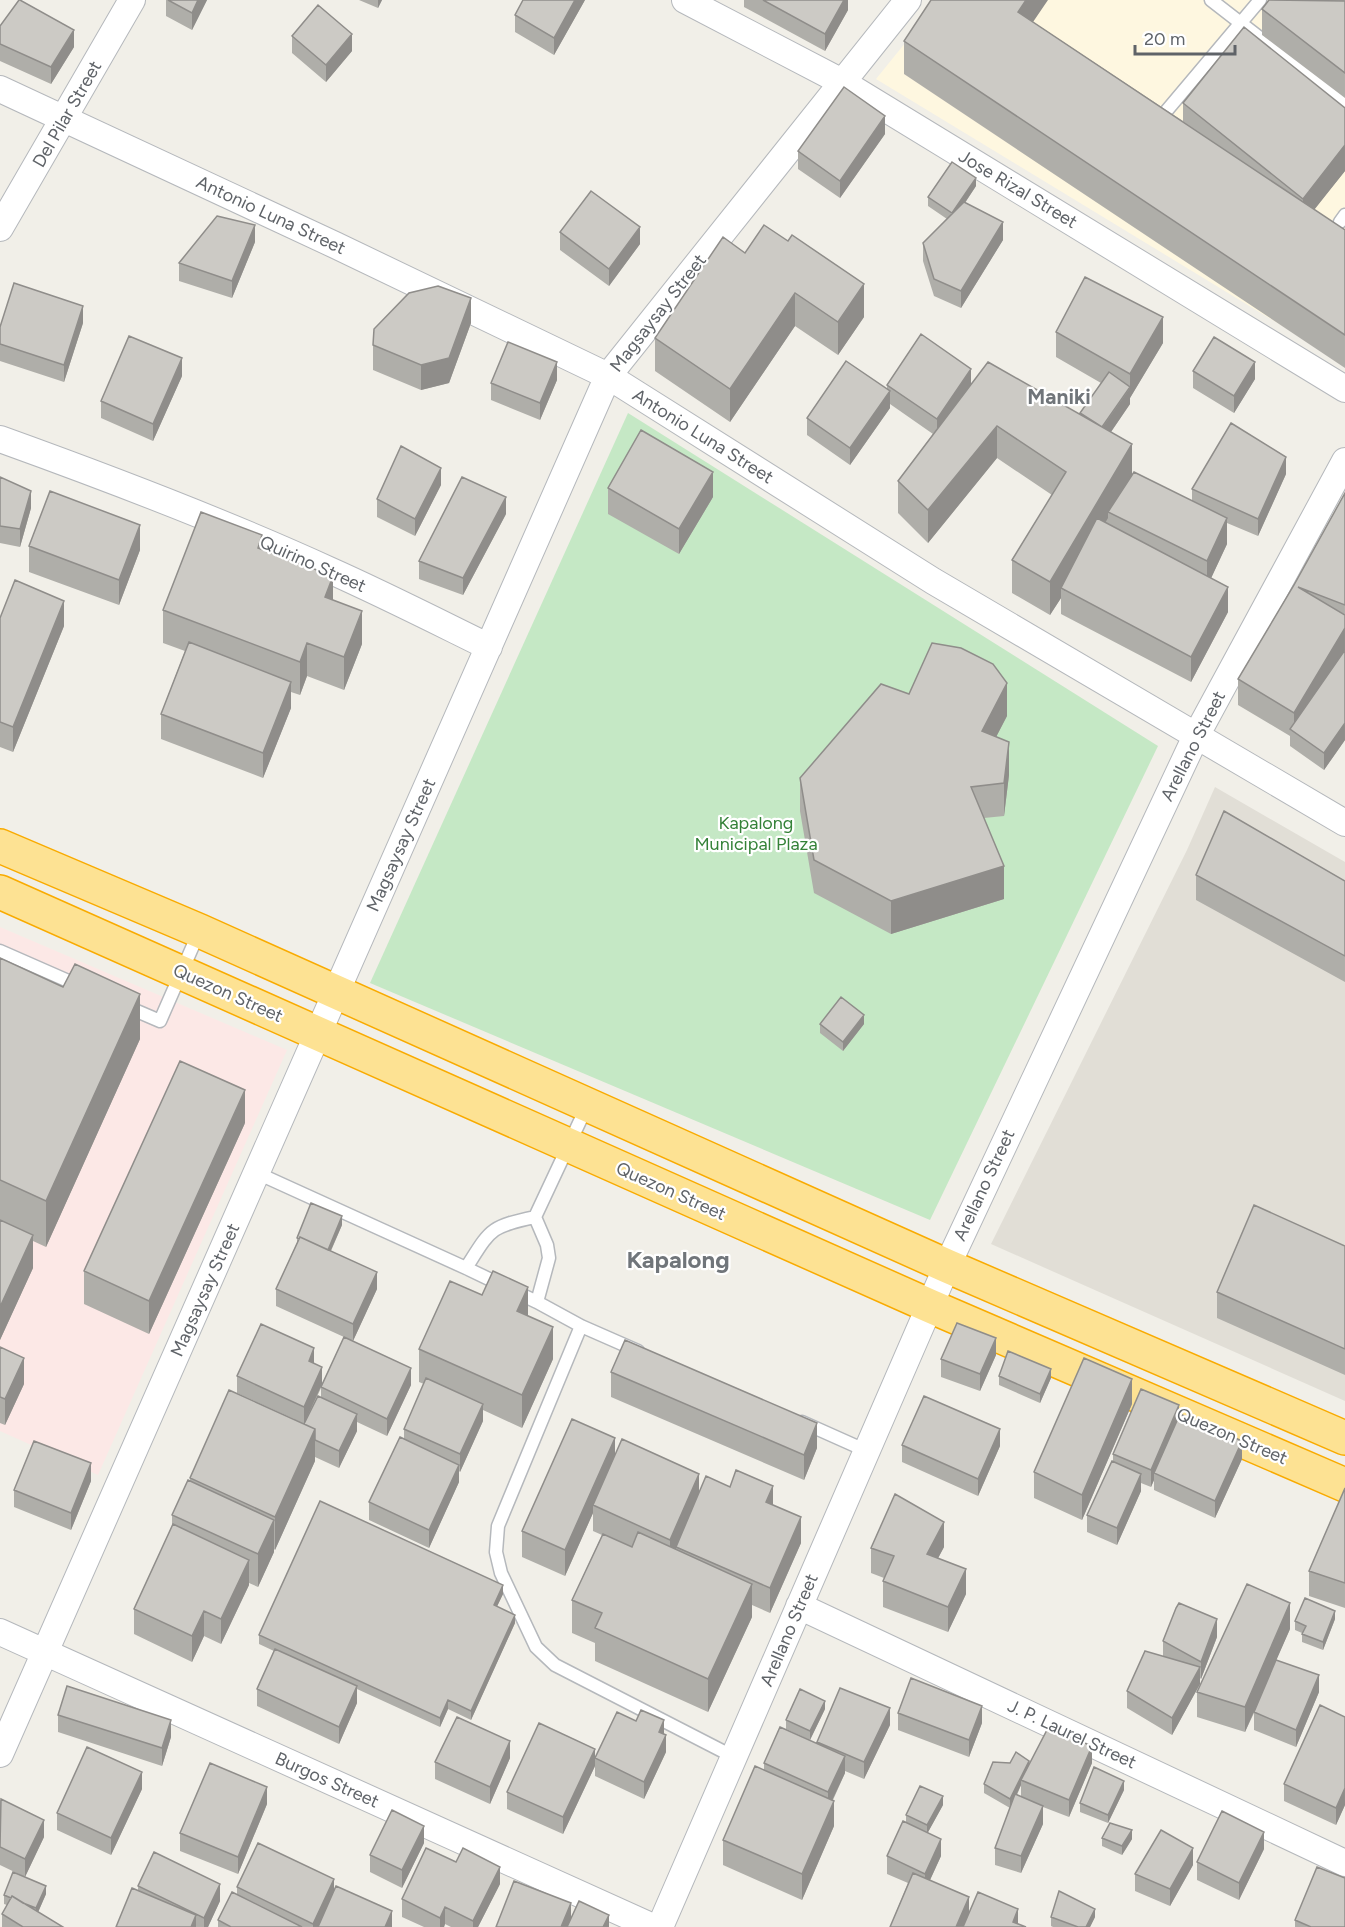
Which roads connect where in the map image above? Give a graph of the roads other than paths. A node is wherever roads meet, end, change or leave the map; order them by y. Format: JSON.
{"nodes":[{"id":1,"x":132,"y":0,"type":"edge"},
{"id":2,"x":686,"y":0,"type":"edge"},
{"id":3,"x":908,"y":0,"type":"edge"},
{"id":4,"x":1211,"y":0,"type":"edge"},
{"id":5,"x":1260,"y":0,"type":"edge"},
{"id":6,"x":1240,"y":23,"type":"junction"},
{"id":7,"x":842,"y":82,"type":"junction"},
{"id":8,"x":0,"y":89,"type":"edge"},
{"id":9,"x":1345,"y":104,"type":"edge"},
{"id":10,"x":1162,"y":115,"type":"edge"},
{"id":11,"x":64,"y":118,"type":"junction"},
{"id":12,"x":0,"y":228,"type":"edge"},
{"id":13,"x":608,"y":376,"type":"junction"},
{"id":14,"x":1345,"y":389,"type":"edge"},
{"id":15,"x":0,"y":439,"type":"edge"},
{"id":16,"x":1345,"y":461,"type":"edge"},
{"id":17,"x":489,"y":647,"type":"junction"},
{"id":18,"x":1196,"y":736,"type":"junction"},
{"id":19,"x":1345,"y":823,"type":"edge"},
{"id":20,"x":0,"y":846,"type":"edge"},
{"id":21,"x":0,"y":892,"type":"edge"},
{"id":22,"x":200,"y":931,"type":"junction"},
{"id":23,"x":0,"y":951,"type":"edge"},
{"id":24,"x":182,"y":972,"type":"junction"},
{"id":25,"x":96,"y":993,"type":"edge"},
{"id":26,"x":336,"y":993,"type":"junction"},
{"id":27,"x":118,"y":1003,"type":"edge"},
{"id":28,"x":319,"y":1033,"type":"junction"},
{"id":29,"x":587,"y":1105,"type":"junction"},
{"id":30,"x":569,"y":1145,"type":"junction"},
{"id":31,"x":257,"y":1173,"type":"junction"},
{"id":32,"x":536,"y":1217,"type":"junction"},
{"id":33,"x":946,"y":1266,"type":"junction"},
{"id":34,"x":466,"y":1268,"type":"junction"},
{"id":35,"x":537,"y":1302,"type":"junction"},
{"id":36,"x":930,"y":1306,"type":"junction"},
{"id":37,"x":581,"y":1326,"type":"junction"},
{"id":38,"x":647,"y":1355,"type":"edge"},
{"id":39,"x":790,"y":1417,"type":"edge"},
{"id":40,"x":1345,"y":1438,"type":"edge"},
{"id":41,"x":867,"y":1451,"type":"junction"},
{"id":42,"x":1345,"y":1485,"type":"edge"},
{"id":43,"x":799,"y":1606,"type":"junction"},
{"id":44,"x":0,"y":1632,"type":"edge"},
{"id":45,"x":45,"y":1653,"type":"junction"},
{"id":46,"x":0,"y":1754,"type":"edge"},
{"id":47,"x":734,"y":1757,"type":"junction"},
{"id":48,"x":1345,"y":1863,"type":"edge"},
{"id":49,"x":653,"y":1927,"type":"edge"},
{"id":50,"x":660,"y":1927,"type":"edge"}],
"edges":[{"from":1,"to":11,"type":"street","name":"Del Pilar Street"},
{"from":2,"to":7,"type":"street","name":"Jose Rizal Street"},
{"from":3,"to":7,"type":"street","name":"Magsaysay Street"},
{"from":4,"to":6,"type":"lane"},
{"from":5,"to":6,"type":"lane"},
{"from":6,"to":9,"type":"lane"},
{"from":6,"to":10,"type":"lane"},
{"from":7,"to":13,"type":"street","name":"Magsaysay Street"},
{"from":7,"to":14,"type":"street","name":"Jose Rizal Street"},
{"from":8,"to":11,"type":"street","name":"Antonio Luna Street"},
{"from":11,"to":12,"type":"street","name":"Del Pilar Street"},
{"from":11,"to":13,"type":"street","name":"Antonio Luna Street"},
{"from":13,"to":17,"type":"street","name":"Magsaysay Street"},
{"from":13,"to":18,"type":"street","name":"Antonio Luna Street"},
{"from":15,"to":17,"type":"street","name":"Quirino Street"},
{"from":16,"to":18,"type":"street","name":"Arellano Street"},
{"from":17,"to":26,"type":"street","name":"Magsaysay Street"},
{"from":18,"to":19,"type":"street","name":"Antonio Luna Street"},
{"from":18,"to":33,"type":"street","name":"Arellano Street"},
{"from":20,"to":22,"type":"highway"},
{"from":21,"to":24,"type":"highway","name":"Quezon Street"},
{"from":22,"to":24,"type":"lane"},
{"from":22,"to":26,"type":"highway"},
{"from":23,"to":25,"type":"lane"},
{"from":24,"to":27,"type":"lane"},
{"from":24,"to":28,"type":"highway","name":"Quezon Street"},
{"from":26,"to":28,"type":"street","name":"Magsaysay Street"},
{"from":26,"to":29,"type":"highway"},
{"from":28,"to":30,"type":"highway","name":"Quezon Street"},
{"from":28,"to":31,"type":"street","name":"Magsaysay Street"},
{"from":29,"to":30,"type":"lane"},
{"from":29,"to":33,"type":"highway"},
{"from":30,"to":32,"type":"lane"},
{"from":30,"to":36,"type":"highway","name":"Quezon Street"},
{"from":31,"to":34,"type":"lane"},
{"from":31,"to":45,"type":"street","name":"Magsaysay Street"},
{"from":32,"to":34,"type":"lane"},
{"from":32,"to":35,"type":"lane"},
{"from":33,"to":36,"type":"street","name":"Arellano Street"},
{"from":33,"to":40,"type":"highway"},
{"from":34,"to":35,"type":"lane"},
{"from":35,"to":37,"type":"lane"},
{"from":36,"to":41,"type":"street","name":"Arellano Street"},
{"from":36,"to":42,"type":"highway","name":"Quezon Street"},
{"from":37,"to":38,"type":"lane"},
{"from":37,"to":47,"type":"lane"},
{"from":39,"to":41,"type":"lane"},
{"from":41,"to":43,"type":"street","name":"Arellano Street"},
{"from":43,"to":47,"type":"street","name":"Arellano Street"},
{"from":43,"to":48,"type":"street","name":"J. P. Laurel Street"},
{"from":44,"to":45,"type":"street","name":"Burgos Street"},
{"from":45,"to":46,"type":"street","name":"Magsaysay Street"},
{"from":45,"to":49,"type":"street","name":"Burgos Street"},
{"from":47,"to":50,"type":"street","name":"Arellano Street"}]}
